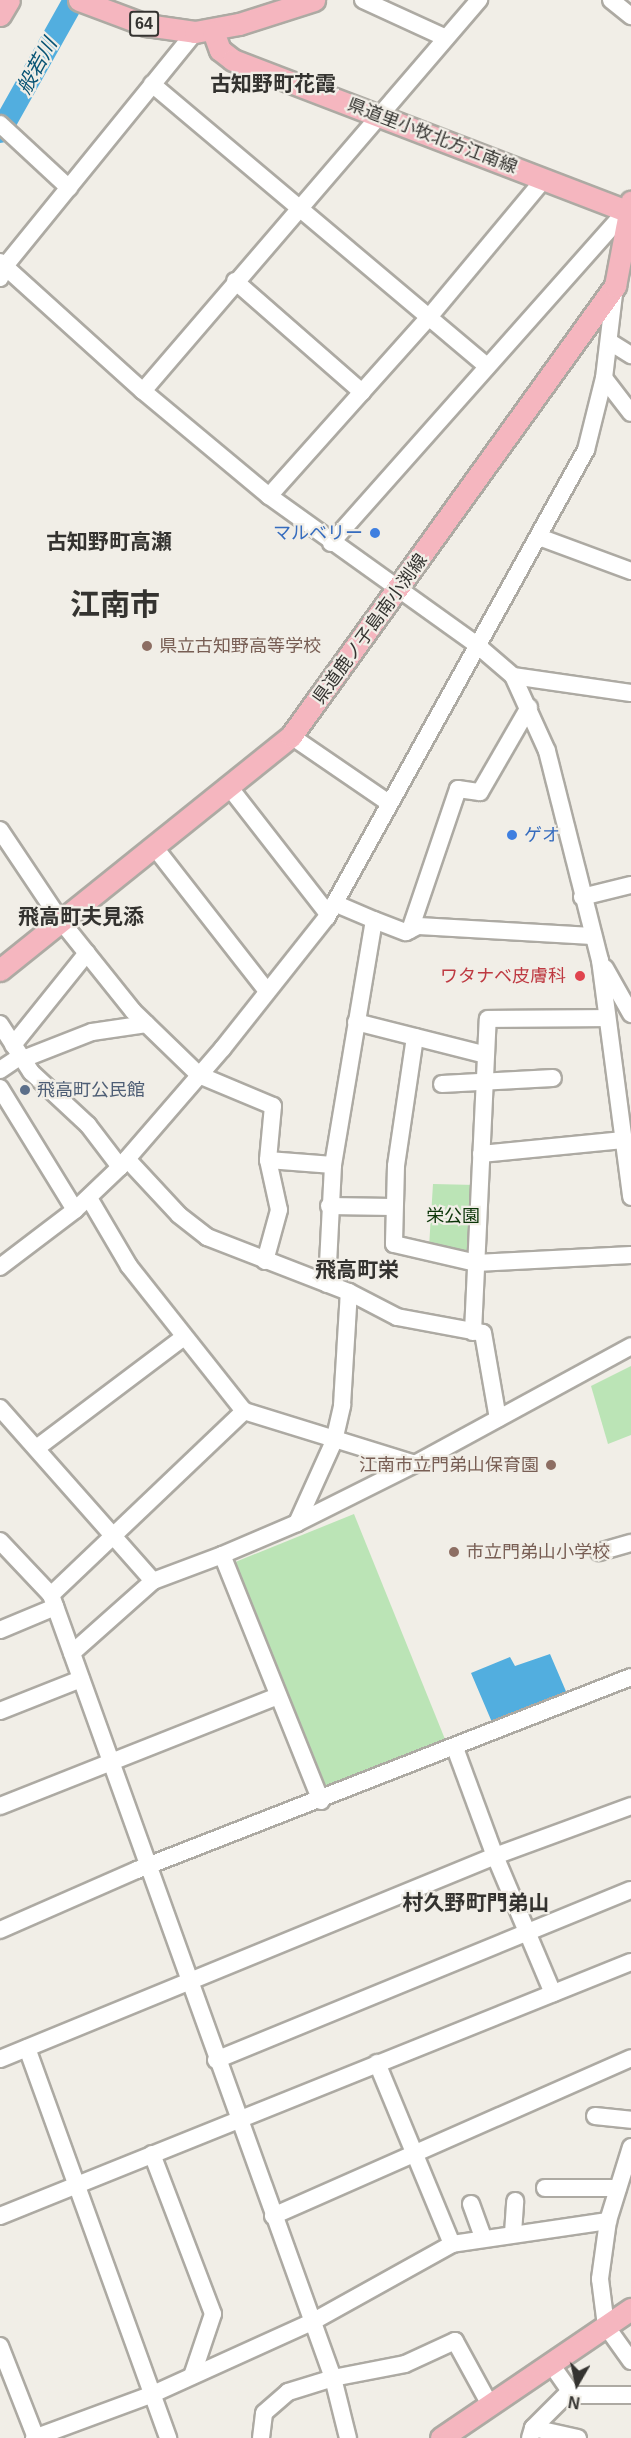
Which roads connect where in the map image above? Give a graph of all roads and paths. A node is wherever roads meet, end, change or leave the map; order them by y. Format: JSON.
{"nodes":[{"id":1,"x":9,"y":0,"type":"edge"},
{"id":2,"x":79,"y":0,"type":"edge"},
{"id":3,"x":314,"y":0,"type":"edge"},
{"id":4,"x":363,"y":0,"type":"edge"},
{"id":5,"x":479,"y":0,"type":"edge"},
{"id":6,"x":611,"y":0,"type":"edge"},
{"id":7,"x":0,"y":15,"type":"edge"},
{"id":8,"x":631,"y":16,"type":"edge"},
{"id":9,"x":204,"y":32,"type":"junction"},
{"id":10,"x":446,"y":38,"type":"junction"},
{"id":11,"x":152,"y":84,"type":"junction"},
{"id":12,"x":380,"y":116,"type":"junction"},
{"id":13,"x":0,"y":124,"type":"edge"},
{"id":14,"x":544,"y":179,"type":"junction"},
{"id":15,"x":69,"y":188,"type":"junction"},
{"id":16,"x":299,"y":208,"type":"junction"},
{"id":17,"x":629,"y":209,"type":"edge"},
{"id":18,"x":2,"y":269,"type":"edge"},
{"id":19,"x":234,"y":281,"type":"junction"},
{"id":20,"x":615,"y":286,"type":"junction"},
{"id":21,"x":430,"y":316,"type":"junction"},
{"id":22,"x":610,"y":342,"type":"junction"},
{"id":23,"x":631,"y":355,"type":"edge"},
{"id":24,"x":487,"y":366,"type":"junction"},
{"id":25,"x":604,"y":378,"type":"junction"},
{"id":26,"x":143,"y":391,"type":"junction"},
{"id":27,"x":362,"y":392,"type":"junction"},
{"id":28,"x":631,"y":413,"type":"edge"},
{"id":29,"x":269,"y":496,"type":"junction"},
{"id":30,"x":539,"y":537,"type":"junction"},
{"id":31,"x":331,"y":543,"type":"junction"},
{"id":32,"x":631,"y":571,"type":"edge"},
{"id":33,"x":398,"y":590,"type":"junction"},
{"id":34,"x":477,"y":645,"type":"junction"},
{"id":35,"x":513,"y":676,"type":"junction"},
{"id":36,"x":631,"y":693,"type":"edge"},
{"id":37,"x":529,"y":706,"type":"junction"},
{"id":38,"x":291,"y":736,"type":"junction"},
{"id":39,"x":230,"y":788,"type":"junction"},
{"id":40,"x":389,"y":803,"type":"junction"},
{"id":41,"x":0,"y":830,"type":"edge"},
{"id":42,"x":156,"y":849,"type":"junction"},
{"id":43,"x":631,"y":885,"type":"edge"},
{"id":44,"x":582,"y":897,"type":"junction"},
{"id":45,"x":331,"y":909,"type":"junction"},
{"id":46,"x":374,"y":920,"type":"junction"},
{"id":47,"x":61,"y":921,"type":"junction"},
{"id":48,"x":410,"y":930,"type":"junction"},
{"id":49,"x":593,"y":936,"type":"junction"},
{"id":50,"x":87,"y":953,"type":"junction"},
{"id":51,"x":600,"y":960,"type":"junction"},
{"id":52,"x":2,"y":963,"type":"edge"},
{"id":53,"x":267,"y":991,"type":"junction"},
{"id":54,"x":631,"y":1014,"type":"edge"},
{"id":55,"x":607,"y":1018,"type":"junction"},
{"id":56,"x":356,"y":1022,"type":"junction"},
{"id":57,"x":0,"y":1024,"type":"edge"},
{"id":58,"x":146,"y":1024,"type":"junction"},
{"id":59,"x":415,"y":1037,"type":"junction"},
{"id":60,"x":19,"y":1054,"type":"junction"},
{"id":61,"x":486,"y":1054,"type":"junction"},
{"id":62,"x":0,"y":1070,"type":"edge"},
{"id":63,"x":199,"y":1075,"type":"junction"},
{"id":64,"x":553,"y":1078,"type":"dead end"},
{"id":65,"x":484,"y":1083,"type":"junction"},
{"id":66,"x":442,"y":1084,"type":"dead end"},
{"id":67,"x":0,"y":1088,"type":"edge"},
{"id":68,"x":623,"y":1140,"type":"junction"},
{"id":69,"x":481,"y":1154,"type":"junction"},
{"id":70,"x":268,"y":1160,"type":"junction"},
{"id":71,"x":124,"y":1163,"type":"junction"},
{"id":72,"x":333,"y":1165,"type":"junction"},
{"id":73,"x":631,"y":1197,"type":"edge"},
{"id":74,"x":89,"y":1198,"type":"junction"},
{"id":75,"x":329,"y":1206,"type":"junction"},
{"id":76,"x":393,"y":1207,"type":"junction"},
{"id":77,"x":75,"y":1210,"type":"junction"},
{"id":78,"x":631,"y":1255,"type":"edge"},
{"id":79,"x":265,"y":1261,"type":"junction"},
{"id":80,"x":476,"y":1263,"type":"junction"},
{"id":81,"x":0,"y":1267,"type":"edge"},
{"id":82,"x":327,"y":1284,"type":"junction"},
{"id":83,"x":349,"y":1292,"type":"junction"},
{"id":84,"x":473,"y":1332,"type":"junction"},
{"id":85,"x":184,"y":1337,"type":"junction"},
{"id":86,"x":631,"y":1346,"type":"edge"},
{"id":87,"x":0,"y":1408,"type":"edge"},
{"id":88,"x":244,"y":1411,"type":"junction"},
{"id":89,"x":498,"y":1419,"type":"junction"},
{"id":90,"x":334,"y":1441,"type":"junction"},
{"id":91,"x":38,"y":1447,"type":"junction"},
{"id":92,"x":415,"y":1464,"type":"junction"},
{"id":93,"x":297,"y":1523,"type":"junction"},
{"id":94,"x":114,"y":1535,"type":"junction"},
{"id":95,"x":0,"y":1541,"type":"edge"},
{"id":96,"x":631,"y":1543,"type":"edge"},
{"id":97,"x":599,"y":1552,"type":"dead end"},
{"id":98,"x":222,"y":1555,"type":"junction"},
{"id":99,"x":153,"y":1581,"type":"junction"},
{"id":100,"x":53,"y":1601,"type":"junction"},
{"id":101,"x":0,"y":1630,"type":"edge"},
{"id":102,"x":72,"y":1653,"type":"junction"},
{"id":103,"x":631,"y":1677,"type":"edge"},
{"id":104,"x":81,"y":1679,"type":"junction"},
{"id":105,"x":278,"y":1696,"type":"junction"},
{"id":106,"x":0,"y":1711,"type":"edge"},
{"id":107,"x":456,"y":1748,"type":"junction"},
{"id":108,"x":108,"y":1762,"type":"junction"},
{"id":109,"x":321,"y":1801,"type":"junction"},
{"id":110,"x":0,"y":1806,"type":"edge"},
{"id":111,"x":631,"y":1806,"type":"edge"},
{"id":112,"x":495,"y":1856,"type":"junction"},
{"id":113,"x":147,"y":1867,"type":"junction"},
{"id":114,"x":631,"y":1890,"type":"edge"},
{"id":115,"x":0,"y":1930,"type":"edge"},
{"id":116,"x":527,"y":1932,"type":"junction"},
{"id":117,"x":631,"y":1962,"type":"edge"},
{"id":118,"x":189,"y":1982,"type":"junction"},
{"id":119,"x":553,"y":1993,"type":"junction"},
{"id":120,"x":27,"y":2048,"type":"junction"},
{"id":121,"x":631,"y":2058,"type":"edge"},
{"id":122,"x":0,"y":2059,"type":"edge"},
{"id":123,"x":216,"y":2060,"type":"junction"},
{"id":124,"x":377,"y":2063,"type":"junction"},
{"id":125,"x":595,"y":2116,"type":"dead end"},
{"id":126,"x":237,"y":2119,"type":"junction"},
{"id":127,"x":631,"y":2120,"type":"edge"},
{"id":128,"x":631,"y":2147,"type":"edge"},
{"id":129,"x":152,"y":2154,"type":"junction"},
{"id":130,"x":416,"y":2154,"type":"junction"},
{"id":131,"x":75,"y":2185,"type":"junction"},
{"id":132,"x":545,"y":2188,"type":"dead end"},
{"id":133,"x":618,"y":2188,"type":"junction"},
{"id":134,"x":515,"y":2201,"type":"dead end"},
{"id":135,"x":471,"y":2204,"type":"dead end"},
{"id":136,"x":0,"y":2216,"type":"edge"},
{"id":137,"x":273,"y":2216,"type":"junction"},
{"id":138,"x":608,"y":2221,"type":"junction"},
{"id":139,"x":513,"y":2233,"type":"junction"},
{"id":140,"x":483,"y":2237,"type":"junction"},
{"id":141,"x":452,"y":2244,"type":"junction"},
{"id":142,"x":631,"y":2308,"type":"edge"},
{"id":143,"x":312,"y":2322,"type":"junction"},
{"id":144,"x":606,"y":2326,"type":"junction"},
{"id":145,"x":0,"y":2346,"type":"edge"},
{"id":146,"x":631,"y":2361,"type":"edge"},
{"id":147,"x":551,"y":2364,"type":"junction"},
{"id":148,"x":192,"y":2376,"type":"junction"},
{"id":149,"x":333,"y":2378,"type":"junction"},
{"id":150,"x":570,"y":2391,"type":"junction"},
{"id":151,"x":153,"y":2394,"type":"junction"},
{"id":152,"x":631,"y":2395,"type":"edge"},
{"id":153,"x":490,"y":2405,"type":"junction"},
{"id":154,"x":532,"y":2433,"type":"edge"},
{"id":155,"x":35,"y":2438,"type":"edge"},
{"id":156,"x":168,"y":2438,"type":"edge"},
{"id":157,"x":261,"y":2438,"type":"edge"},
{"id":158,"x":348,"y":2438,"type":"edge"},
{"id":159,"x":441,"y":2438,"type":"edge"},
{"id":160,"x":578,"y":2438,"type":"edge"}],
"edges":[{"from":1,"to":7,"type":"main road"},
{"from":2,"to":9,"type":"main road","number":"64"},
{"from":3,"to":9,"type":"main road","number":"64"},
{"from":4,"to":10,"type":"street"},
{"from":5,"to":10,"type":"street"},
{"from":6,"to":8,"type":"street"},
{"from":9,"to":11,"type":"street"},
{"from":9,"to":12,"type":"main road","name":"県道里小牧北方江南線"},
{"from":10,"to":12,"type":"street"},
{"from":11,"to":15,"type":"street"},
{"from":11,"to":16,"type":"street"},
{"from":12,"to":14,"type":"main road","name":"県道里小牧北方江南線"},
{"from":12,"to":16,"type":"street"},
{"from":13,"to":15,"type":"street"},
{"from":14,"to":17,"type":"main road","name":"県道里小牧北方江南線"},
{"from":14,"to":21,"type":"street"},
{"from":15,"to":18,"type":"street"},
{"from":16,"to":19,"type":"street"},
{"from":16,"to":21,"type":"street"},
{"from":17,"to":20,"type":"main road","name":"県道鹿ノ子島南小渕線"},
{"from":17,"to":24,"type":"street"},
{"from":18,"to":26,"type":"street"},
{"from":19,"to":26,"type":"street"},
{"from":19,"to":27,"type":"street"},
{"from":20,"to":22,"type":"street"},
{"from":20,"to":33,"type":"main road","name":"県道鹿ノ子島南小渕線"},
{"from":21,"to":24,"type":"street"},
{"from":21,"to":27,"type":"street"},
{"from":22,"to":23,"type":"street"},
{"from":22,"to":25,"type":"street"},
{"from":24,"to":31,"type":"street"},
{"from":25,"to":28,"type":"street"},
{"from":25,"to":30,"type":"street"},
{"from":26,"to":29,"type":"street"},
{"from":27,"to":29,"type":"street"},
{"from":29,"to":31,"type":"street"},
{"from":30,"to":32,"type":"street"},
{"from":30,"to":34,"type":"street"},
{"from":31,"to":33,"type":"street"},
{"from":33,"to":34,"type":"street"},
{"from":33,"to":38,"type":"main road","name":"県道鹿ノ子島南小渕線"},
{"from":34,"to":35,"type":"street"},
{"from":34,"to":40,"type":"street"},
{"from":35,"to":36,"type":"street"},
{"from":35,"to":37,"type":"street"},
{"from":37,"to":44,"type":"street"},
{"from":37,"to":48,"type":"street"},
{"from":38,"to":39,"type":"main road","name":"県道鹿ノ子島南小渕線"},
{"from":38,"to":40,"type":"street"},
{"from":39,"to":42,"type":"main road","name":"県道鹿ノ子島南小渕線"},
{"from":39,"to":45,"type":"street"},
{"from":40,"to":45,"type":"street"},
{"from":41,"to":47,"type":"street"},
{"from":42,"to":47,"type":"main road","name":"県道鹿ノ子島南小渕線"},
{"from":42,"to":53,"type":"street"},
{"from":43,"to":44,"type":"street"},
{"from":44,"to":49,"type":"street"},
{"from":45,"to":46,"type":"street"},
{"from":45,"to":53,"type":"street"},
{"from":46,"to":48,"type":"street"},
{"from":46,"to":56,"type":"street"},
{"from":47,"to":50,"type":"street"},
{"from":47,"to":52,"type":"main road","name":"県道鹿ノ子島南小渕線"},
{"from":48,"to":49,"type":"street"},
{"from":49,"to":51,"type":"street"},
{"from":50,"to":58,"type":"street"},
{"from":50,"to":60,"type":"street"},
{"from":51,"to":54,"type":"street"},
{"from":51,"to":55,"type":"street"},
{"from":53,"to":63,"type":"street"},
{"from":55,"to":61,"type":"street"},
{"from":55,"to":68,"type":"street"},
{"from":56,"to":59,"type":"street"},
{"from":56,"to":72,"type":"street"},
{"from":57,"to":60,"type":"street"},
{"from":58,"to":60,"type":"street"},
{"from":58,"to":63,"type":"street"},
{"from":59,"to":61,"type":"street"},
{"from":59,"to":76,"type":"street"},
{"from":60,"to":62,"type":"street"},
{"from":60,"to":71,"type":"street"},
{"from":61,"to":65,"type":"street"},
{"from":63,"to":70,"type":"street"},
{"from":63,"to":71,"type":"street"},
{"from":64,"to":65,"type":"street"},
{"from":65,"to":66,"type":"street"},
{"from":65,"to":69,"type":"street"},
{"from":67,"to":77,"type":"street"},
{"from":68,"to":69,"type":"street"},
{"from":68,"to":73,"type":"street"},
{"from":69,"to":80,"type":"street"},
{"from":70,"to":72,"type":"street"},
{"from":70,"to":79,"type":"street"},
{"from":71,"to":74,"type":"street"},
{"from":71,"to":79,"type":"street"},
{"from":72,"to":75,"type":"street"},
{"from":74,"to":77,"type":"street"},
{"from":74,"to":85,"type":"street"},
{"from":75,"to":76,"type":"street"},
{"from":75,"to":82,"type":"street"},
{"from":76,"to":80,"type":"street"},
{"from":77,"to":81,"type":"street"},
{"from":78,"to":80,"type":"street"},
{"from":79,"to":82,"type":"street"},
{"from":80,"to":84,"type":"street"},
{"from":82,"to":83,"type":"street"},
{"from":83,"to":84,"type":"street"},
{"from":83,"to":90,"type":"street"},
{"from":84,"to":89,"type":"street"},
{"from":85,"to":88,"type":"street"},
{"from":85,"to":91,"type":"street"},
{"from":86,"to":89,"type":"street"},
{"from":87,"to":91,"type":"street"},
{"from":88,"to":90,"type":"street"},
{"from":88,"to":94,"type":"street"},
{"from":89,"to":92,"type":"street"},
{"from":90,"to":92,"type":"street"},
{"from":90,"to":93,"type":"street"},
{"from":91,"to":94,"type":"street"},
{"from":92,"to":93,"type":"street"},
{"from":93,"to":98,"type":"street"},
{"from":94,"to":99,"type":"street"},
{"from":94,"to":100,"type":"street"},
{"from":95,"to":100,"type":"street"},
{"from":96,"to":97,"type":"street"},
{"from":98,"to":99,"type":"street"},
{"from":98,"to":105,"type":"street"},
{"from":99,"to":102,"type":"street"},
{"from":100,"to":101,"type":"street"},
{"from":100,"to":102,"type":"street"},
{"from":102,"to":104,"type":"street"},
{"from":103,"to":107,"type":"street"},
{"from":104,"to":106,"type":"street"},
{"from":104,"to":108,"type":"street"},
{"from":105,"to":108,"type":"street"},
{"from":105,"to":109,"type":"street"},
{"from":107,"to":109,"type":"street"},
{"from":107,"to":112,"type":"street"},
{"from":108,"to":110,"type":"street"},
{"from":108,"to":113,"type":"street"},
{"from":109,"to":113,"type":"street"},
{"from":111,"to":112,"type":"street"},
{"from":112,"to":116,"type":"street"},
{"from":112,"to":118,"type":"street"},
{"from":113,"to":115,"type":"street"},
{"from":113,"to":118,"type":"street"},
{"from":114,"to":116,"type":"street"},
{"from":116,"to":119,"type":"street"},
{"from":116,"to":123,"type":"street"},
{"from":117,"to":119,"type":"street"},
{"from":118,"to":120,"type":"street"},
{"from":118,"to":123,"type":"street"},
{"from":119,"to":124,"type":"street"},
{"from":120,"to":122,"type":"street"},
{"from":120,"to":131,"type":"street"},
{"from":121,"to":130,"type":"street"},
{"from":123,"to":126,"type":"street"},
{"from":124,"to":126,"type":"street"},
{"from":124,"to":130,"type":"street"},
{"from":125,"to":127,"type":"street"},
{"from":126,"to":129,"type":"street"},
{"from":126,"to":137,"type":"street"},
{"from":128,"to":133,"type":"street"},
{"from":129,"to":131,"type":"street"},
{"from":129,"to":148,"type":"street"},
{"from":130,"to":137,"type":"street"},
{"from":130,"to":141,"type":"street"},
{"from":131,"to":136,"type":"street"},
{"from":131,"to":151,"type":"street"},
{"from":132,"to":133,"type":"street"},
{"from":133,"to":138,"type":"street"},
{"from":134,"to":139,"type":"street"},
{"from":135,"to":140,"type":"street"},
{"from":137,"to":143,"type":"street"},
{"from":138,"to":139,"type":"street"},
{"from":138,"to":144,"type":"street"},
{"from":139,"to":140,"type":"street"},
{"from":140,"to":141,"type":"street"},
{"from":141,"to":143,"type":"street"},
{"from":142,"to":144,"type":"main road"},
{"from":143,"to":148,"type":"street"},
{"from":143,"to":149,"type":"street"},
{"from":144,"to":146,"type":"street"},
{"from":144,"to":147,"type":"main road"},
{"from":145,"to":155,"type":"street"},
{"from":147,"to":150,"type":"street"},
{"from":147,"to":153,"type":"main road"},
{"from":148,"to":151,"type":"street"},
{"from":149,"to":153,"type":"street"},
{"from":149,"to":157,"type":"street"},
{"from":149,"to":158,"type":"street"},
{"from":150,"to":152,"type":"street"},
{"from":150,"to":154,"type":"street"},
{"from":151,"to":155,"type":"street"},
{"from":151,"to":156,"type":"street"},
{"from":153,"to":159,"type":"main road"},
{"from":154,"to":160,"type":"street"}]}
